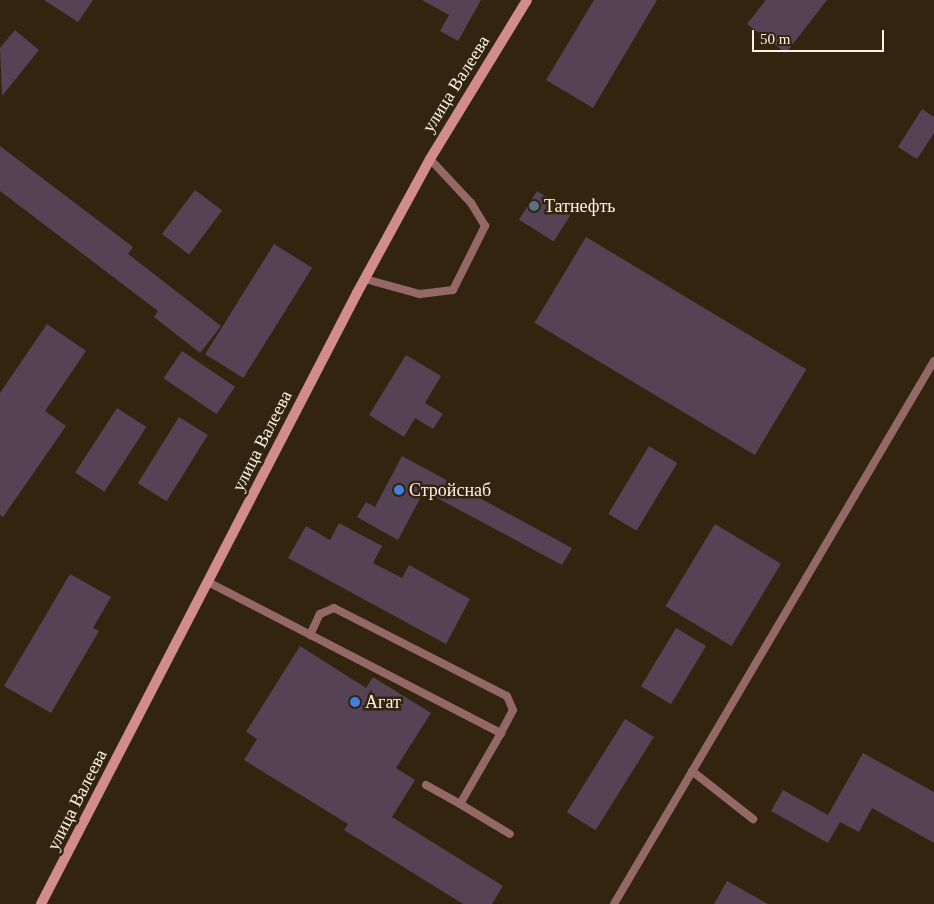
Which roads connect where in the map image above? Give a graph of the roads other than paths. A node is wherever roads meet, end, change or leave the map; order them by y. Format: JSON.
{"nodes":[{"id":1,"x":527,"y":0,"type":"edge"},
{"id":2,"x":430,"y":159,"type":"junction"},
{"id":3,"x":365,"y":279,"type":"junction"},
{"id":4,"x":934,"y":362,"type":"edge"},
{"id":5,"x":208,"y":582,"type":"junction"},
{"id":6,"x":310,"y":635,"type":"junction"},
{"id":7,"x":501,"y":733,"type":"junction"},
{"id":8,"x":692,"y":771,"type":"junction"},
{"id":9,"x":426,"y":785,"type":"dead end"},
{"id":10,"x":460,"y":804,"type":"junction"},
{"id":11,"x":753,"y":819,"type":"dead end"},
{"id":12,"x":510,"y":834,"type":"dead end"},
{"id":13,"x":41,"y":904,"type":"edge"},
{"id":14,"x":614,"y":904,"type":"edge"}],
"edges":[{"from":1,"to":2,"type":"main road","name":"улица Валеева"},
{"from":2,"to":3,"type":"main road","name":"улица Валеева"},
{"from":2,"to":3,"type":"lane"},
{"from":3,"to":5,"type":"main road","name":"улица Валеева"},
{"from":4,"to":8,"type":"lane"},
{"from":5,"to":6,"type":"lane"},
{"from":5,"to":13,"type":"main road","name":"улица Валеева"},
{"from":6,"to":7,"type":"lane"},
{"from":6,"to":7,"type":"lane"},
{"from":7,"to":10,"type":"lane"},
{"from":8,"to":11,"type":"lane"},
{"from":8,"to":14,"type":"lane"},
{"from":9,"to":10,"type":"lane"},
{"from":10,"to":12,"type":"lane"}]}
